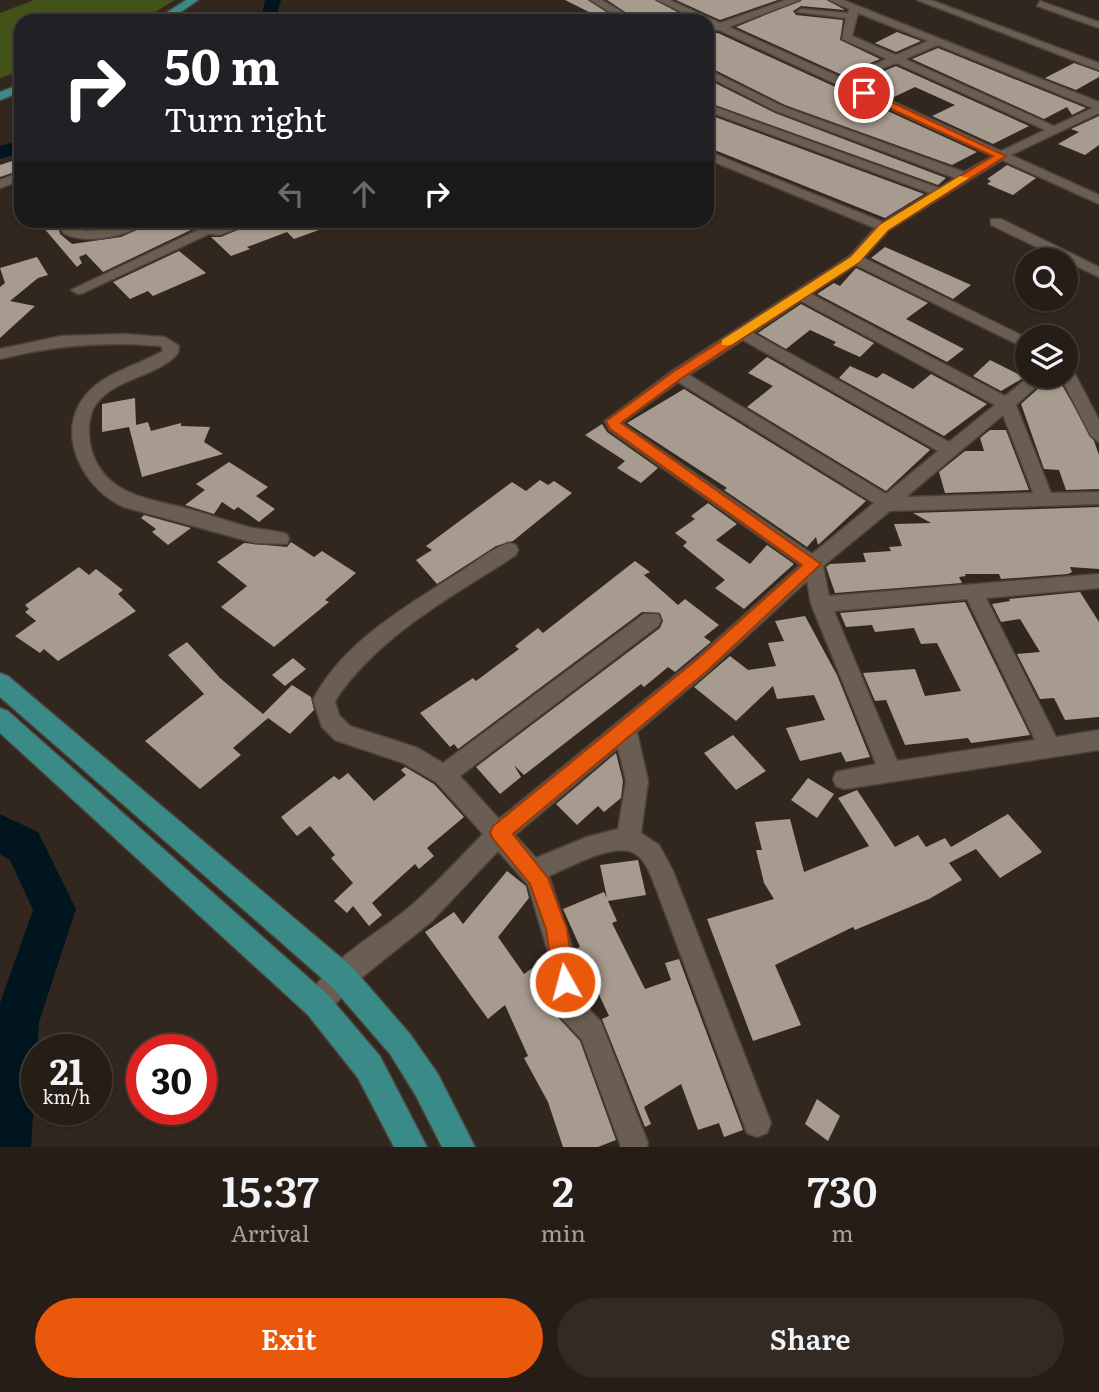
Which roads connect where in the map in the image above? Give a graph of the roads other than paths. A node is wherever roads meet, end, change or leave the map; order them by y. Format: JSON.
{"nodes":[{"id":1,"x":193,"y":0,"type":"edge"},
{"id":2,"x":207,"y":0,"type":"edge"},
{"id":3,"x":595,"y":0,"type":"edge"},
{"id":4,"x":795,"y":0,"type":"edge"},
{"id":5,"x":834,"y":0,"type":"edge"},
{"id":6,"x":922,"y":0,"type":"edge"},
{"id":7,"x":1050,"y":0,"type":"edge"},
{"id":8,"x":671,"y":1,"type":"edge"},
{"id":9,"x":801,"y":12,"type":"dead end"},
{"id":10,"x":854,"y":12,"type":"junction"},
{"id":11,"x":171,"y":14,"type":"edge"},
{"id":12,"x":185,"y":14,"type":"edge"},
{"id":13,"x":620,"y":14,"type":"edge"},
{"id":14,"x":696,"y":14,"type":"edge"},
{"id":15,"x":714,"y":23,"type":"edge"},
{"id":16,"x":719,"y":26,"type":"junction"},
{"id":17,"x":1099,"y":26,"type":"edge"},
{"id":18,"x":714,"y":28,"type":"edge"},
{"id":19,"x":936,"y":42,"type":"junction"},
{"id":20,"x":897,"y":60,"type":"junction"},
{"id":21,"x":1099,"y":67,"type":"edge"},
{"id":22,"x":714,"y":76,"type":"edge"},
{"id":23,"x":842,"y":82,"type":"junction"},
{"id":24,"x":1099,"y":107,"type":"edge"},
{"id":25,"x":714,"y":110,"type":"edge"},
{"id":26,"x":1054,"y":130,"type":"junction"},
{"id":27,"x":1000,"y":156,"type":"junction"},
{"id":28,"x":714,"y":158,"type":"edge"},
{"id":29,"x":965,"y":177,"type":"junction"},
{"id":30,"x":939,"y":192,"type":"junction"},
{"id":31,"x":1099,"y":200,"type":"edge"},
{"id":32,"x":996,"y":222,"type":"dead end"},
{"id":33,"x":884,"y":227,"type":"junction"},
{"id":34,"x":68,"y":228,"type":"edge"},
{"id":35,"x":114,"y":228,"type":"edge"},
{"id":36,"x":196,"y":228,"type":"edge"},
{"id":37,"x":855,"y":259,"type":"junction"},
{"id":38,"x":1099,"y":273,"type":"edge"},
{"id":39,"x":78,"y":290,"type":"dead end"},
{"id":40,"x":801,"y":295,"type":"junction"},
{"id":41,"x":742,"y":333,"type":"junction"},
{"id":42,"x":1015,"y":338,"type":"edge"},
{"id":43,"x":0,"y":354,"type":"edge"},
{"id":44,"x":678,"y":375,"type":"junction"},
{"id":45,"x":1026,"y":388,"type":"edge"},
{"id":46,"x":1074,"y":388,"type":"edge"},
{"id":47,"x":1007,"y":404,"type":"junction"},
{"id":48,"x":1099,"y":436,"type":"edge"},
{"id":49,"x":951,"y":451,"type":"junction"},
{"id":50,"x":1044,"y":498,"type":"junction"},
{"id":51,"x":1099,"y":498,"type":"edge"},
{"id":52,"x":889,"y":503,"type":"junction"},
{"id":53,"x":279,"y":539,"type":"dead end"},
{"id":54,"x":509,"y":550,"type":"dead end"},
{"id":55,"x":813,"y":564,"type":"junction"},
{"id":56,"x":1099,"y":581,"type":"edge"},
{"id":57,"x":973,"y":592,"type":"junction"},
{"id":58,"x":821,"y":604,"type":"junction"},
{"id":59,"x":651,"y":620,"type":"dead end"},
{"id":60,"x":0,"y":683,"type":"edge"},
{"id":61,"x":0,"y":718,"type":"edge"},
{"id":62,"x":625,"y":729,"type":"junction"},
{"id":63,"x":1099,"y":740,"type":"edge"},
{"id":64,"x":1050,"y":747,"type":"junction"},
{"id":65,"x":890,"y":772,"type":"junction"},
{"id":66,"x":444,"y":775,"type":"junction"},
{"id":67,"x":844,"y":779,"type":"dead end"},
{"id":68,"x":500,"y":833,"type":"junction"},
{"id":69,"x":628,"y":839,"type":"junction"},
{"id":70,"x":532,"y":872,"type":"junction"},
{"id":71,"x":342,"y":977,"type":"junction"},
{"id":72,"x":318,"y":1005,"type":"junction"},
{"id":73,"x":757,"y":1123,"type":"dead end"},
{"id":74,"x":634,"y":1143,"type":"dead end"},
{"id":75,"x":411,"y":1147,"type":"edge"},
{"id":76,"x":459,"y":1147,"type":"edge"}],
"edges":[{"from":1,"to":11,"type":"highway"},
{"from":2,"to":12,"type":"highway"},
{"from":3,"to":13,"type":"street"},
{"from":4,"to":16,"type":"street"},
{"from":5,"to":10,"type":"street"},
{"from":6,"to":21,"type":"street"},
{"from":7,"to":17,"type":"street"},
{"from":8,"to":14,"type":"street"},
{"from":9,"to":10,"type":"street"},
{"from":10,"to":19,"type":"street"},
{"from":10,"to":20,"type":"street"},
{"from":15,"to":16,"type":"street"},
{"from":16,"to":18,"type":"street"},
{"from":16,"to":23,"type":"street"},
{"from":19,"to":20,"type":"street"},
{"from":19,"to":24,"type":"street"},
{"from":20,"to":23,"type":"street"},
{"from":20,"to":26,"type":"street"},
{"from":22,"to":29,"type":"street"},
{"from":23,"to":27,"type":"street"},
{"from":24,"to":26,"type":"street"},
{"from":25,"to":30,"type":"street"},
{"from":26,"to":27,"type":"street"},
{"from":27,"to":29,"type":"street"},
{"from":27,"to":31,"type":"street"},
{"from":28,"to":33,"type":"street"},
{"from":29,"to":30,"type":"street"},
{"from":30,"to":33,"type":"street"},
{"from":32,"to":38,"type":"street"},
{"from":33,"to":37,"type":"street"},
{"from":34,"to":35,"type":"street"},
{"from":36,"to":39,"type":"street"},
{"from":37,"to":40,"type":"street"},
{"from":37,"to":42,"type":"street"},
{"from":40,"to":41,"type":"street"},
{"from":40,"to":47,"type":"street"},
{"from":41,"to":44,"type":"street"},
{"from":41,"to":49,"type":"street"},
{"from":43,"to":53,"type":"street"},
{"from":44,"to":52,"type":"street"},
{"from":44,"to":55,"type":"street"},
{"from":45,"to":47,"type":"street"},
{"from":46,"to":48,"type":"street"},
{"from":47,"to":49,"type":"street"},
{"from":47,"to":50,"type":"street"},
{"from":49,"to":52,"type":"street"},
{"from":50,"to":51,"type":"street"},
{"from":50,"to":52,"type":"street"},
{"from":52,"to":55,"type":"street"},
{"from":54,"to":66,"type":"street"},
{"from":55,"to":58,"type":"street"},
{"from":55,"to":62,"type":"street"},
{"from":56,"to":57,"type":"street"},
{"from":57,"to":58,"type":"street"},
{"from":57,"to":64,"type":"street"},
{"from":58,"to":65,"type":"street"},
{"from":59,"to":66,"type":"street"},
{"from":60,"to":71,"type":"highway"},
{"from":61,"to":72,"type":"highway"},
{"from":62,"to":68,"type":"street"},
{"from":62,"to":69,"type":"street"},
{"from":63,"to":64,"type":"street"},
{"from":64,"to":65,"type":"street"},
{"from":65,"to":67,"type":"street"},
{"from":66,"to":68,"type":"street"},
{"from":68,"to":70,"type":"street"},
{"from":68,"to":71,"type":"street"},
{"from":69,"to":70,"type":"street"},
{"from":69,"to":73,"type":"street"},
{"from":70,"to":74,"type":"street"},
{"from":71,"to":72,"type":"street"},
{"from":71,"to":76,"type":"highway"},
{"from":72,"to":75,"type":"highway"}]}
